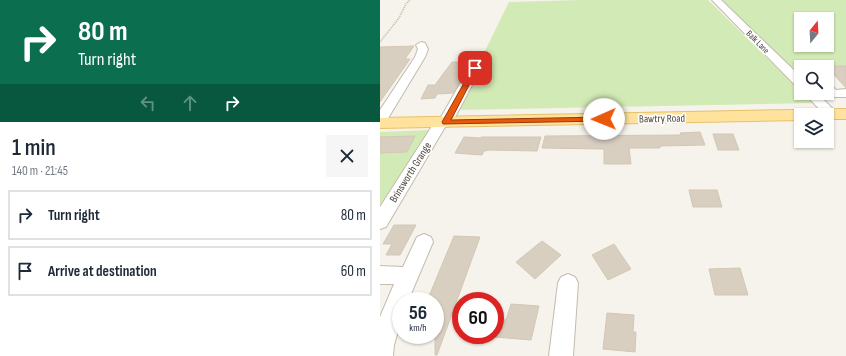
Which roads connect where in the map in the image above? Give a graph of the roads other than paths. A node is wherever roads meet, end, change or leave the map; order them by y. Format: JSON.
{"nodes":[{"id":1,"x":716,"y":0,"type":"edge"},
{"id":2,"x":421,"y":45,"type":"dead end"},
{"id":3,"x":475,"y":68,"type":"dead end"},
{"id":4,"x":789,"y":73,"type":"junction"},
{"id":5,"x":794,"y":73,"type":"edge"},
{"id":6,"x":794,"y":78,"type":"edge"},
{"id":7,"x":834,"y":94,"type":"edge"},
{"id":8,"x":846,"y":94,"type":"edge"},
{"id":9,"x":820,"y":100,"type":"edge"},
{"id":10,"x":839,"y":114,"type":"edge"},
{"id":11,"x":794,"y":115,"type":"edge"},
{"id":12,"x":380,"y":122,"type":"edge"},
{"id":13,"x":443,"y":123,"type":"junction"},
{"id":14,"x":846,"y":130,"type":"edge"},
{"id":15,"x":380,"y":222,"type":"edge"},
{"id":16,"x":424,"y":242,"type":"dead end"},
{"id":17,"x":380,"y":275,"type":"edge"},
{"id":18,"x":409,"y":276,"type":"junction"},
{"id":19,"x":568,"y":282,"type":"dead end"},
{"id":20,"x":380,"y":356,"type":"edge"},
{"id":21,"x":561,"y":356,"type":"edge"}],
"edges":[{"from":1,"to":4,"type":"street","name":"Balk Lane"},
{"from":2,"to":12,"type":"street"},
{"from":3,"to":13,"type":"street","name":"Brinsworth Grange"},
{"from":4,"to":5,"type":"street"},
{"from":4,"to":6,"type":"street","name":"Balk Lane"},
{"from":7,"to":8,"type":"street"},
{"from":9,"to":10,"type":"street"},
{"from":10,"to":14,"type":"main road"},
{"from":11,"to":13,"type":"main road","name":"Bawtry Road"},
{"from":12,"to":13,"type":"main road","name":"Bawtry Road"},
{"from":13,"to":15,"type":"street","name":"Brinsworth Grange"},
{"from":16,"to":18,"type":"street"},
{"from":17,"to":18,"type":"street"},
{"from":18,"to":20,"type":"street"},
{"from":19,"to":21,"type":"street"}]}
